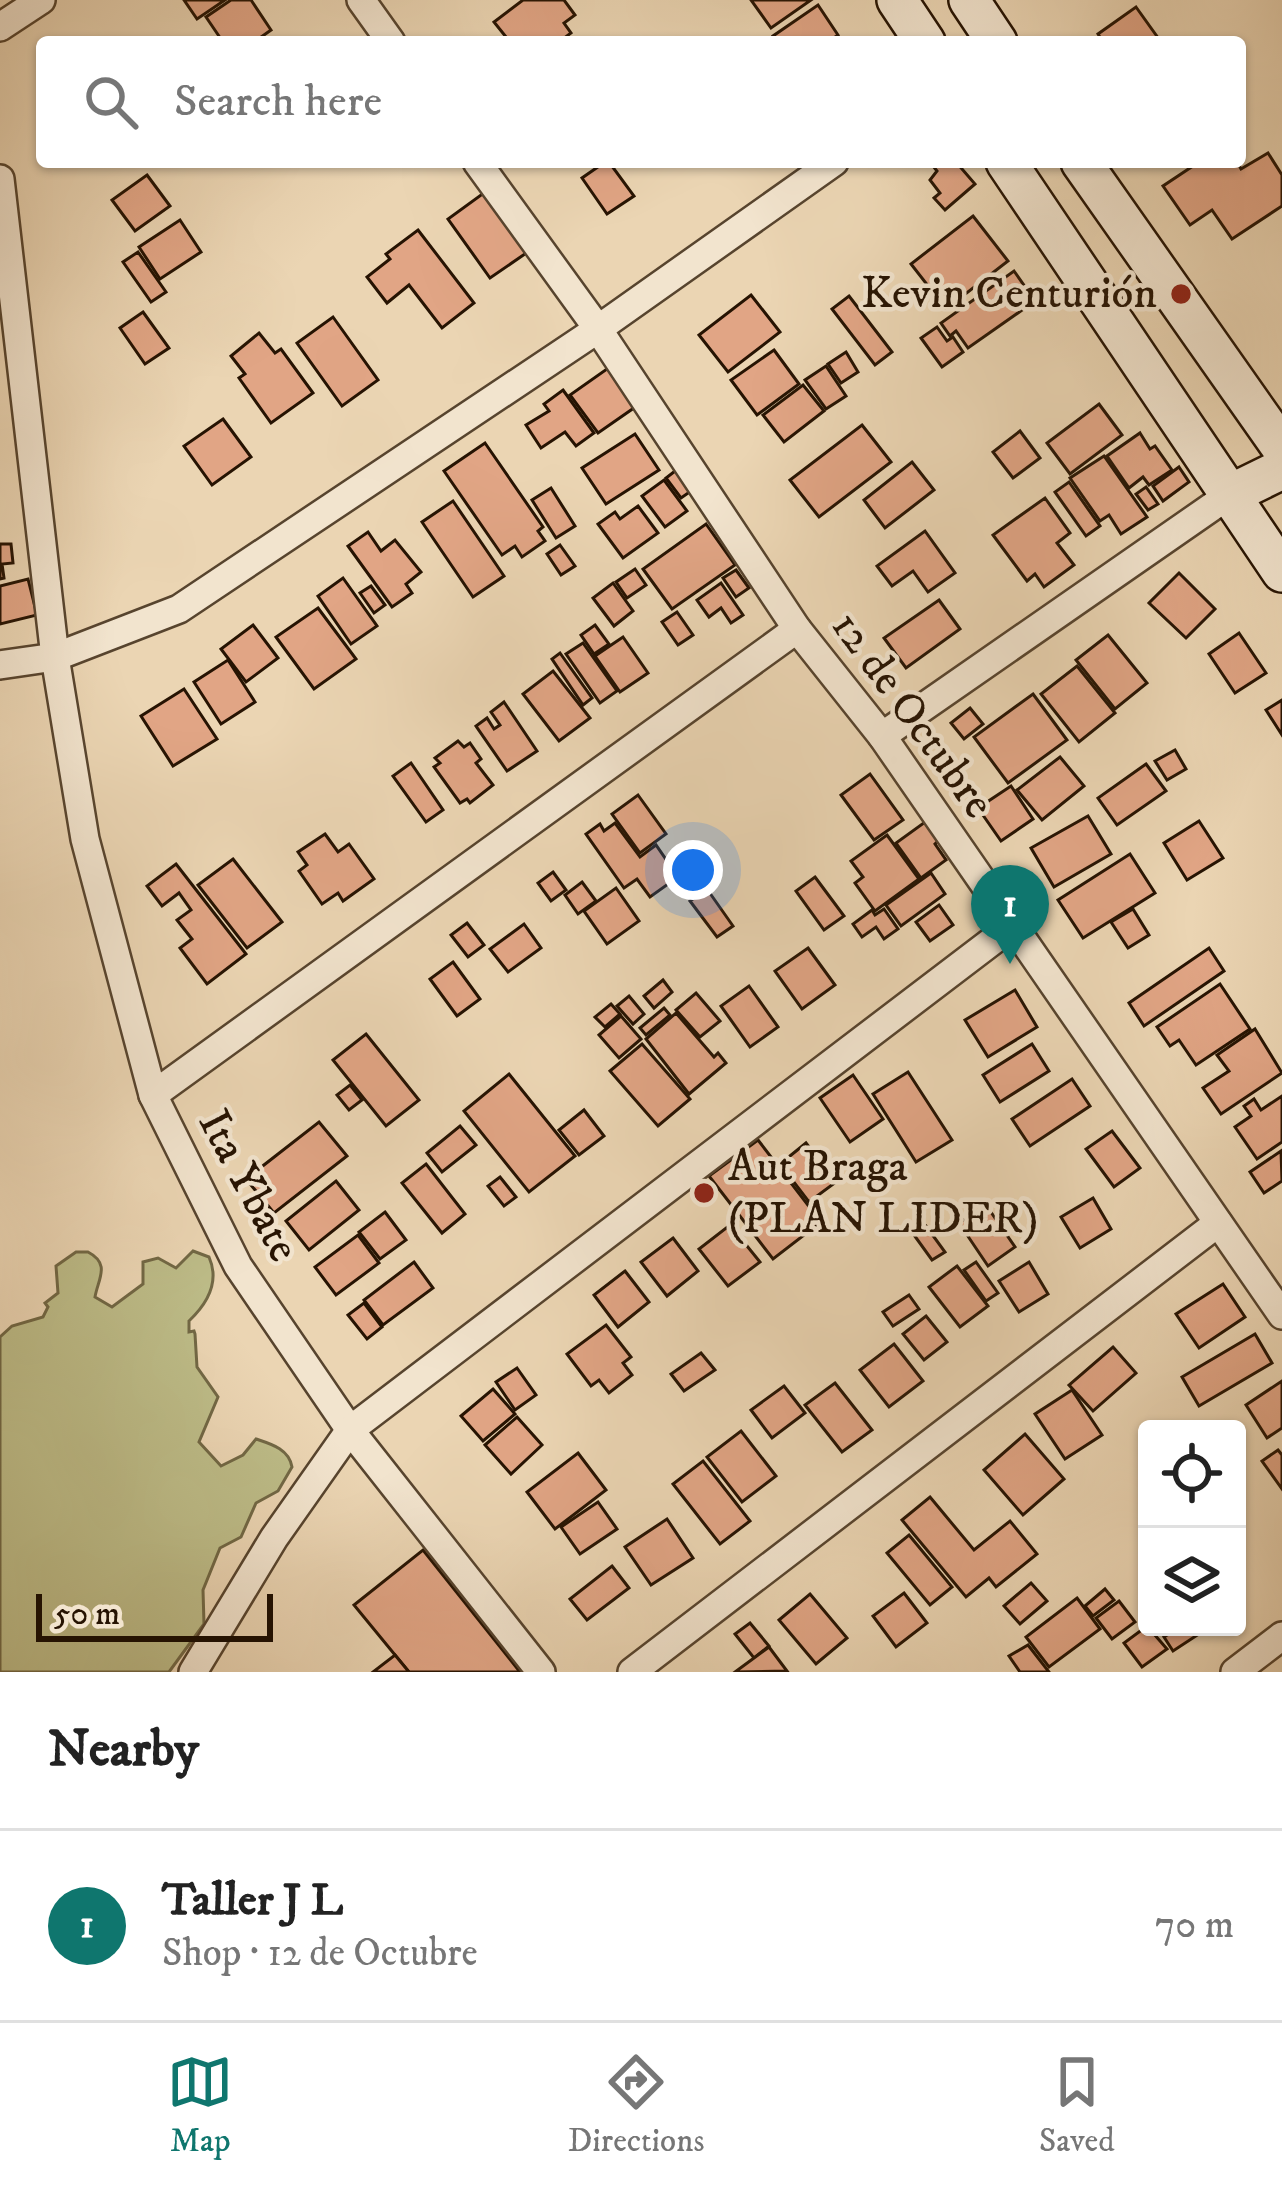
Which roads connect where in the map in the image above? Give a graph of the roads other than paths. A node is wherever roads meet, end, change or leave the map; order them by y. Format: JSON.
{"nodes":[{"id":1,"x":41,"y":0,"type":"edge"},
{"id":2,"x":361,"y":0,"type":"edge"},
{"id":3,"x":897,"y":0,"type":"edge"},
{"id":4,"x":969,"y":0,"type":"edge"},
{"id":5,"x":0,"y":27,"type":"edge"},
{"id":6,"x":387,"y":36,"type":"edge"},
{"id":7,"x":922,"y":36,"type":"edge"},
{"id":8,"x":993,"y":36,"type":"edge"},
{"id":9,"x":481,"y":168,"type":"edge"},
{"id":10,"x":826,"y":168,"type":"edge"},
{"id":11,"x":1010,"y":168,"type":"edge"},
{"id":12,"x":1086,"y":168,"type":"edge"},
{"id":13,"x":0,"y":179,"type":"edge"},
{"id":14,"x":598,"y":329,"type":"junction"},
{"id":15,"x":1282,"y":448,"type":"edge"},
{"id":16,"x":1282,"y":469,"type":"edge"},
{"id":17,"x":1229,"y":495,"type":"junction"},
{"id":18,"x":1282,"y":572,"type":"edge"},
{"id":19,"x":796,"y":628,"type":"junction"},
{"id":20,"x":55,"y":658,"type":"junction"},
{"id":21,"x":0,"y":665,"type":"edge"},
{"id":22,"x":882,"y":736,"type":"junction"},
{"id":23,"x":1012,"y":926,"type":"junction"},
{"id":24,"x":153,"y":1095,"type":"junction"},
{"id":25,"x":1218,"y":1223,"type":"junction"},
{"id":26,"x":1282,"y":1315,"type":"edge"},
{"id":27,"x":350,"y":1430,"type":"junction"},
{"id":28,"x":1282,"y":1636,"type":"edge"},
{"id":29,"x":193,"y":1672,"type":"edge"},
{"id":30,"x":541,"y":1672,"type":"edge"},
{"id":31,"x":632,"y":1672,"type":"edge"},
{"id":32,"x":1234,"y":1672,"type":"edge"}],
"edges":[{"from":1,"to":5,"type":"street"},
{"from":2,"to":6,"type":"street"},
{"from":3,"to":7,"type":"main road"},
{"from":4,"to":8,"type":"main road"},
{"from":9,"to":14,"type":"street","name":"12 de Octubre"},
{"from":10,"to":14,"type":"street"},
{"from":11,"to":17,"type":"main road"},
{"from":12,"to":15,"type":"main road"},
{"from":13,"to":20,"type":"street","name":"Ita Ybate"},
{"from":14,"to":19,"type":"street","name":"12 de Octubre"},
{"from":14,"to":20,"type":"street"},
{"from":16,"to":17,"type":"main road"},
{"from":17,"to":18,"type":"main road"},
{"from":17,"to":22,"type":"street"},
{"from":19,"to":22,"type":"street","name":"12 de Octubre"},
{"from":19,"to":24,"type":"street"},
{"from":20,"to":21,"type":"street"},
{"from":20,"to":24,"type":"street","name":"Ita Ybate"},
{"from":22,"to":23,"type":"street","name":"12 de Octubre"},
{"from":23,"to":25,"type":"street","name":"12 de Octubre"},
{"from":23,"to":27,"type":"street"},
{"from":24,"to":27,"type":"street","name":"Ita Ybate"},
{"from":25,"to":26,"type":"street","name":"12 de Octubre"},
{"from":25,"to":31,"type":"street"},
{"from":27,"to":29,"type":"street"},
{"from":27,"to":30,"type":"street","name":"Ita Ybate"},
{"from":28,"to":32,"type":"street"}]}
